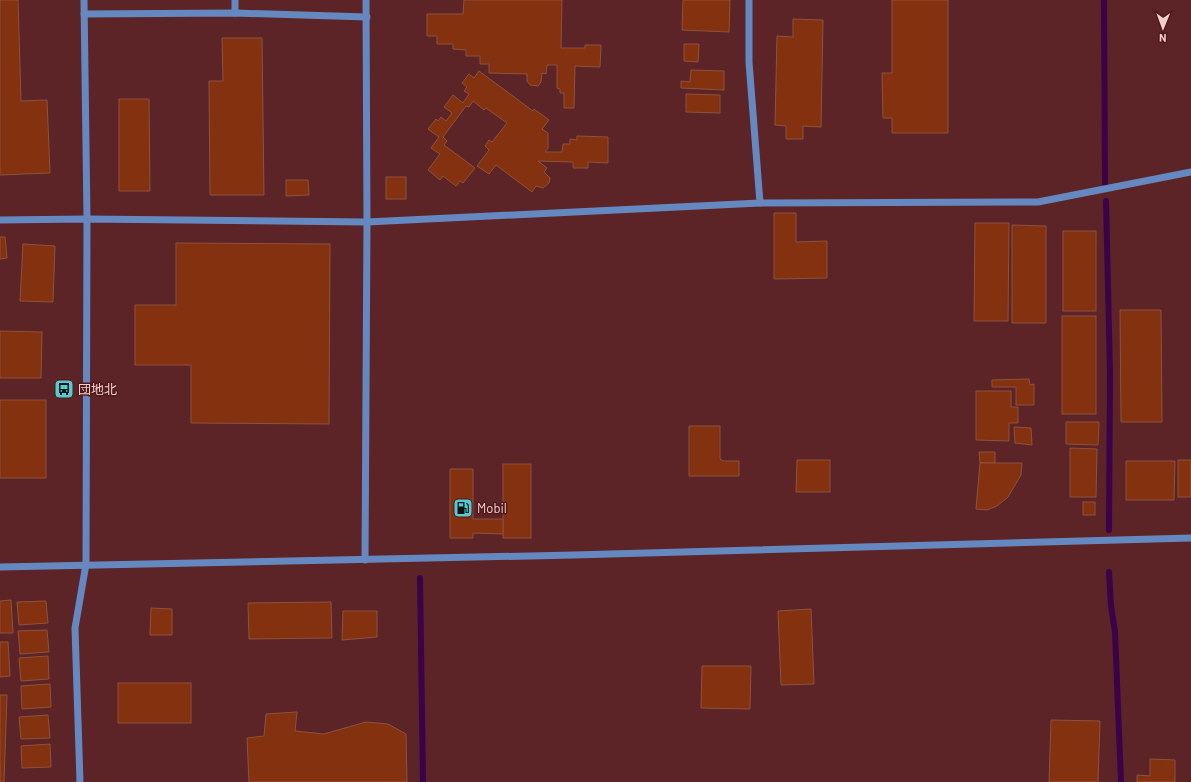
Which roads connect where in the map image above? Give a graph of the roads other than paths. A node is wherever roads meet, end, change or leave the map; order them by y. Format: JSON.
{"nodes":[{"id":1,"x":84,"y":0,"type":"edge"},
{"id":2,"x":236,"y":0,"type":"edge"},
{"id":3,"x":366,"y":0,"type":"edge"},
{"id":4,"x":748,"y":0,"type":"edge"},
{"id":5,"x":84,"y":14,"type":"junction"},
{"id":6,"x":235,"y":14,"type":"junction"},
{"id":7,"x":367,"y":17,"type":"junction"},
{"id":8,"x":1191,"y":172,"type":"edge"},
{"id":9,"x":760,"y":203,"type":"junction"},
{"id":10,"x":87,"y":219,"type":"junction"},
{"id":11,"x":0,"y":220,"type":"edge"},
{"id":12,"x":367,"y":222,"type":"junction"},
{"id":13,"x":1191,"y":538,"type":"edge"},
{"id":14,"x":365,"y":560,"type":"junction"},
{"id":15,"x":86,"y":564,"type":"junction"},
{"id":16,"x":0,"y":567,"type":"edge"},
{"id":17,"x":80,"y":782,"type":"edge"}],
"edges":[{"from":1,"to":5,"type":"street"},
{"from":2,"to":6,"type":"street"},
{"from":3,"to":7,"type":"street"},
{"from":4,"to":9,"type":"street"},
{"from":5,"to":6,"type":"street"},
{"from":5,"to":10,"type":"street"},
{"from":6,"to":7,"type":"street"},
{"from":7,"to":12,"type":"street"},
{"from":8,"to":9,"type":"street"},
{"from":9,"to":12,"type":"street"},
{"from":10,"to":11,"type":"street"},
{"from":10,"to":12,"type":"street"},
{"from":10,"to":15,"type":"street"},
{"from":12,"to":14,"type":"street"},
{"from":13,"to":14,"type":"street"},
{"from":14,"to":15,"type":"street"},
{"from":15,"to":16,"type":"street"},
{"from":15,"to":17,"type":"street"}]}
